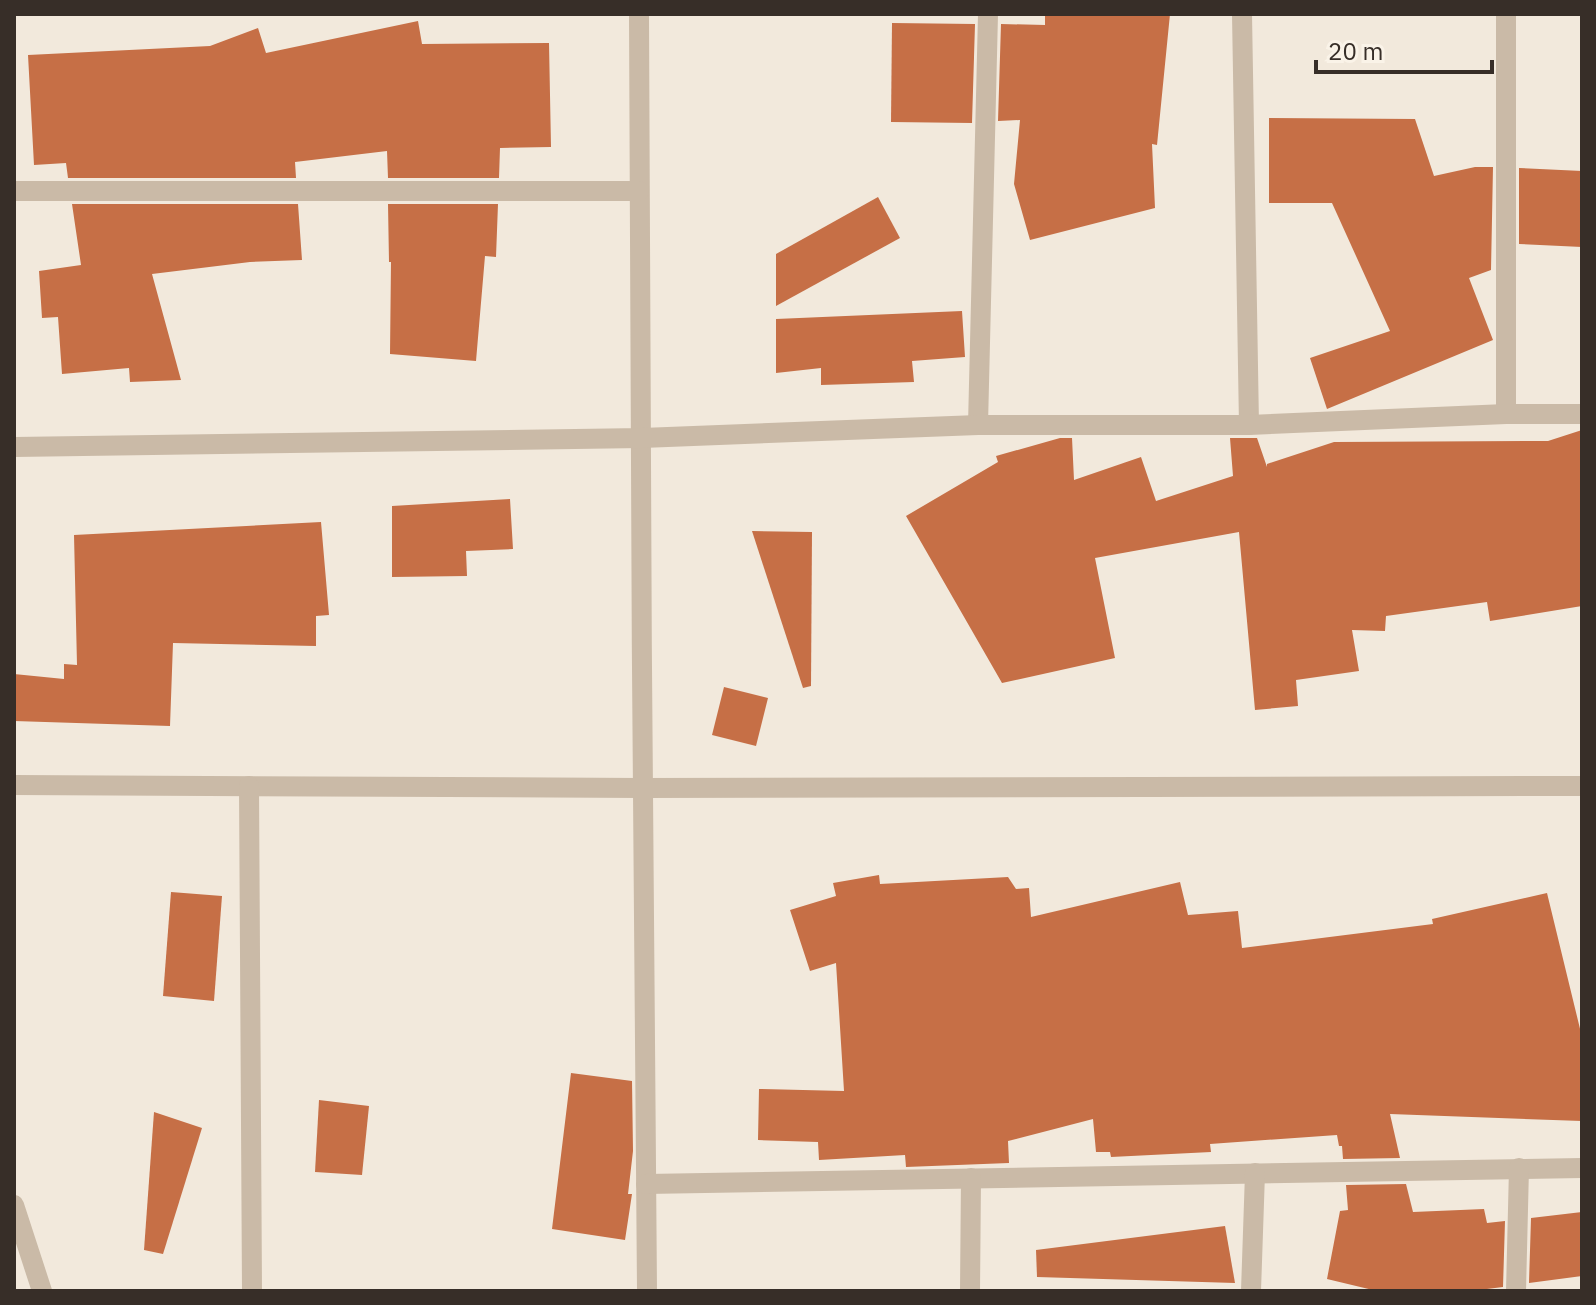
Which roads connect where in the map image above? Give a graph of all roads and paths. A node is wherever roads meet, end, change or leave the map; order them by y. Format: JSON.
{"nodes":[{"id":1,"x":639,"y":14,"type":"edge"},
{"id":2,"x":988,"y":14,"type":"edge"},
{"id":3,"x":1242,"y":14,"type":"edge"},
{"id":4,"x":1506,"y":14,"type":"edge"},
{"id":5,"x":14,"y":191,"type":"edge"},
{"id":6,"x":639,"y":191,"type":"junction"},
{"id":7,"x":1506,"y":414,"type":"junction"},
{"id":8,"x":1582,"y":414,"type":"edge"},
{"id":9,"x":978,"y":425,"type":"junction"},
{"id":10,"x":1249,"y":425,"type":"junction"},
{"id":11,"x":642,"y":438,"type":"junction"},
{"id":12,"x":14,"y":447,"type":"edge"},
{"id":13,"x":14,"y":785,"type":"edge"},
{"id":14,"x":249,"y":786,"type":"junction"},
{"id":15,"x":1582,"y":786,"type":"edge"},
{"id":16,"x":641,"y":788,"type":"junction"},
{"id":17,"x":1519,"y":1168,"type":"junction"},
{"id":18,"x":1582,"y":1168,"type":"edge"},
{"id":19,"x":1255,"y":1173,"type":"junction"},
{"id":20,"x":971,"y":1178,"type":"junction"},
{"id":21,"x":646,"y":1184,"type":"junction"},
{"id":22,"x":14,"y":1205,"type":"edge"},
{"id":23,"x":42,"y":1291,"type":"edge"},
{"id":24,"x":252,"y":1291,"type":"edge"},
{"id":25,"x":647,"y":1291,"type":"edge"},
{"id":26,"x":970,"y":1291,"type":"edge"},
{"id":27,"x":1251,"y":1291,"type":"edge"},
{"id":28,"x":1516,"y":1291,"type":"edge"}],
"edges":[{"from":1,"to":6,"type":"street"},
{"from":2,"to":9,"type":"street"},
{"from":3,"to":10,"type":"street"},
{"from":4,"to":7,"type":"street"},
{"from":5,"to":6,"type":"street"},
{"from":6,"to":11,"type":"street"},
{"from":7,"to":8,"type":"street"},
{"from":7,"to":10,"type":"street"},
{"from":9,"to":10,"type":"street"},
{"from":9,"to":11,"type":"street"},
{"from":11,"to":12,"type":"street"},
{"from":11,"to":16,"type":"street"},
{"from":13,"to":14,"type":"street"},
{"from":14,"to":16,"type":"street"},
{"from":14,"to":24,"type":"street"},
{"from":15,"to":16,"type":"street"},
{"from":16,"to":21,"type":"street"},
{"from":17,"to":18,"type":"street"},
{"from":17,"to":19,"type":"street"},
{"from":17,"to":28,"type":"street"},
{"from":19,"to":20,"type":"street"},
{"from":19,"to":27,"type":"street"},
{"from":20,"to":21,"type":"street"},
{"from":20,"to":26,"type":"street"},
{"from":21,"to":25,"type":"street"},
{"from":22,"to":23,"type":"street"}]}
